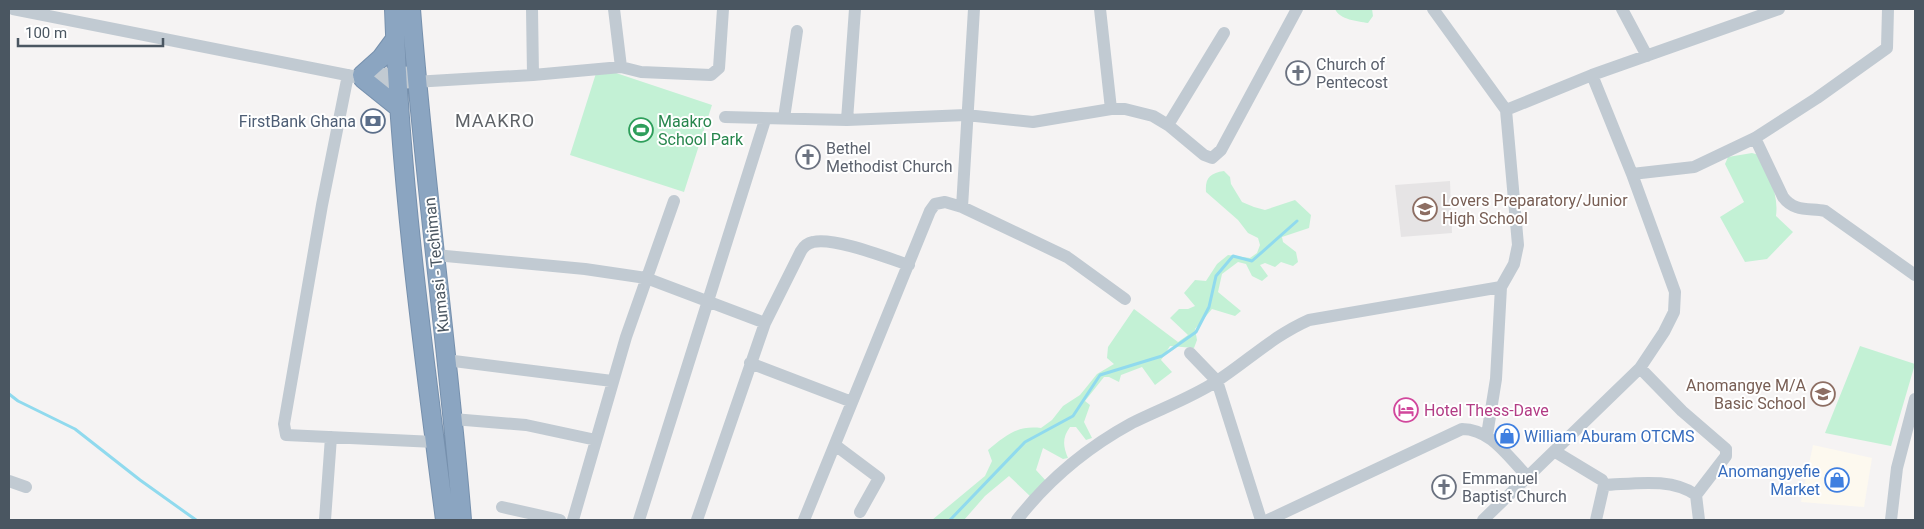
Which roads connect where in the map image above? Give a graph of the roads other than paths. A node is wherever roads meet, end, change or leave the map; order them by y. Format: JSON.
{"nodes":[{"id":1,"x":13,"y":9,"type":"edge"},
{"id":2,"x":394,"y":9,"type":"edge"},
{"id":3,"x":411,"y":9,"type":"edge"},
{"id":4,"x":532,"y":9,"type":"edge"},
{"id":5,"x":614,"y":9,"type":"edge"},
{"id":6,"x":723,"y":9,"type":"edge"},
{"id":7,"x":855,"y":9,"type":"edge"},
{"id":8,"x":974,"y":9,"type":"edge"},
{"id":9,"x":1100,"y":9,"type":"edge"},
{"id":10,"x":1297,"y":9,"type":"edge"},
{"id":11,"x":1433,"y":9,"type":"edge"},
{"id":12,"x":1622,"y":9,"type":"edge"},
{"id":13,"x":1779,"y":9,"type":"edge"},
{"id":14,"x":1888,"y":9,"type":"edge"},
{"id":15,"x":797,"y":31,"type":"dead end"},
{"id":16,"x":1224,"y":33,"type":"dead end"},
{"id":17,"x":395,"y":39,"type":"junction"},
{"id":18,"x":1647,"y":56,"type":"junction"},
{"id":19,"x":621,"y":68,"type":"junction"},
{"id":20,"x":1592,"y":75,"type":"junction"},
{"id":21,"x":358,"y":76,"type":"junction"},
{"id":22,"x":533,"y":76,"type":"junction"},
{"id":23,"x":416,"y":78,"type":"junction"},
{"id":24,"x":396,"y":79,"type":"junction"},
{"id":25,"x":399,"y":108,"type":"junction"},
{"id":26,"x":1111,"y":109,"type":"junction"},
{"id":27,"x":1506,"y":110,"type":"junction"},
{"id":28,"x":966,"y":115,"type":"junction"},
{"id":29,"x":725,"y":117,"type":"dead end"},
{"id":30,"x":784,"y":118,"type":"junction"},
{"id":31,"x":765,"y":120,"type":"junction"},
{"id":32,"x":847,"y":120,"type":"junction"},
{"id":33,"x":1168,"y":125,"type":"junction"},
{"id":34,"x":1755,"y":138,"type":"junction"},
{"id":35,"x":1632,"y":174,"type":"junction"},
{"id":36,"x":674,"y":201,"type":"dead end"},
{"id":37,"x":962,"y":207,"type":"junction"},
{"id":38,"x":435,"y":255,"type":"junction"},
{"id":39,"x":909,"y":265,"type":"junction"},
{"id":40,"x":1915,"y":275,"type":"edge"},
{"id":41,"x":646,"y":278,"type":"junction"},
{"id":42,"x":1501,"y":287,"type":"junction"},
{"id":43,"x":1125,"y":299,"type":"dead end"},
{"id":44,"x":707,"y":301,"type":"junction"},
{"id":45,"x":765,"y":324,"type":"junction"},
{"id":46,"x":1190,"y":353,"type":"dead end"},
{"id":47,"x":446,"y":360,"type":"junction"},
{"id":48,"x":750,"y":363,"type":"junction"},
{"id":49,"x":1640,"y":368,"type":"junction"},
{"id":50,"x":612,"y":381,"type":"junction"},
{"id":51,"x":1216,"y":381,"type":"junction"},
{"id":52,"x":1915,"y":399,"type":"edge"},
{"id":53,"x":852,"y":402,"type":"junction"},
{"id":54,"x":454,"y":419,"type":"junction"},
{"id":55,"x":1487,"y":435,"type":"junction"},
{"id":56,"x":332,"y":438,"type":"junction"},
{"id":57,"x":596,"y":440,"type":"junction"},
{"id":58,"x":435,"y":442,"type":"junction"},
{"id":59,"x":835,"y":445,"type":"junction"},
{"id":60,"x":1554,"y":451,"type":"junction"},
{"id":61,"x":1528,"y":477,"type":"junction"},
{"id":62,"x":9,"y":481,"type":"edge"},
{"id":63,"x":1604,"y":485,"type":"junction"},
{"id":64,"x":26,"y":488,"type":"dead end"},
{"id":65,"x":1696,"y":495,"type":"junction"},
{"id":66,"x":502,"y":507,"type":"dead end"},
{"id":67,"x":860,"y":512,"type":"dead end"},
{"id":68,"x":325,"y":520,"type":"edge"},
{"id":69,"x":445,"y":520,"type":"edge"},
{"id":70,"x":462,"y":520,"type":"edge"},
{"id":71,"x":560,"y":520,"type":"edge"},
{"id":72,"x":573,"y":520,"type":"edge"},
{"id":73,"x":639,"y":520,"type":"edge"},
{"id":74,"x":697,"y":520,"type":"edge"},
{"id":75,"x":804,"y":520,"type":"edge"},
{"id":76,"x":1017,"y":520,"type":"edge"},
{"id":77,"x":1262,"y":520,"type":"edge"},
{"id":78,"x":1268,"y":520,"type":"edge"},
{"id":79,"x":1483,"y":520,"type":"edge"},
{"id":80,"x":1596,"y":520,"type":"edge"},
{"id":81,"x":1699,"y":520,"type":"edge"},
{"id":82,"x":1891,"y":520,"type":"edge"}],
"edges":[{"from":1,"to":21,"type":"street"},
{"from":2,"to":17,"type":"highway"},
{"from":3,"to":23,"type":"highway","name":"Kumasi - Techiman"},
{"from":4,"to":22,"type":"street"},
{"from":5,"to":19,"type":"street"},
{"from":6,"to":19,"type":"street"},
{"from":7,"to":32,"type":"street"},
{"from":8,"to":28,"type":"street"},
{"from":9,"to":26,"type":"street"},
{"from":10,"to":33,"type":"street"},
{"from":11,"to":27,"type":"street"},
{"from":12,"to":18,"type":"street"},
{"from":13,"to":18,"type":"street"},
{"from":14,"to":34,"type":"street"},
{"from":15,"to":30,"type":"street"},
{"from":16,"to":33,"type":"street"},
{"from":17,"to":21,"type":"highway"},
{"from":17,"to":24,"type":"highway"},
{"from":18,"to":20,"type":"street"},
{"from":19,"to":22,"type":"street"},
{"from":20,"to":27,"type":"street"},
{"from":20,"to":35,"type":"street"},
{"from":21,"to":24,"type":"street"},
{"from":21,"to":25,"type":"highway"},
{"from":21,"to":56,"type":"street"},
{"from":22,"to":23,"type":"street"},
{"from":23,"to":24,"type":"street"},
{"from":23,"to":38,"type":"highway","name":"Kumasi - Techiman"},
{"from":24,"to":25,"type":"highway"},
{"from":25,"to":58,"type":"highway"},
{"from":26,"to":28,"type":"street"},
{"from":26,"to":33,"type":"street"},
{"from":27,"to":42,"type":"street"},
{"from":28,"to":32,"type":"street"},
{"from":28,"to":37,"type":"street"},
{"from":29,"to":31,"type":"street"},
{"from":30,"to":31,"type":"street"},
{"from":30,"to":32,"type":"street"},
{"from":31,"to":44,"type":"street"},
{"from":34,"to":35,"type":"street"},
{"from":34,"to":40,"type":"street"},
{"from":35,"to":49,"type":"street"},
{"from":36,"to":41,"type":"street"},
{"from":37,"to":39,"type":"street"},
{"from":37,"to":43,"type":"street"},
{"from":38,"to":41,"type":"street"},
{"from":38,"to":47,"type":"highway","name":"Kumasi - Techiman"},
{"from":39,"to":45,"type":"street"},
{"from":39,"to":53,"type":"street"},
{"from":41,"to":44,"type":"street"},
{"from":41,"to":50,"type":"street"},
{"from":42,"to":51,"type":"street"},
{"from":42,"to":55,"type":"street"},
{"from":44,"to":45,"type":"street"},
{"from":44,"to":73,"type":"street"},
{"from":45,"to":48,"type":"street"},
{"from":46,"to":51,"type":"street"},
{"from":47,"to":50,"type":"street"},
{"from":47,"to":54,"type":"highway","name":"Kumasi - Techiman"},
{"from":48,"to":53,"type":"street"},
{"from":48,"to":74,"type":"street"},
{"from":49,"to":60,"type":"street"},
{"from":49,"to":65,"type":"street"},
{"from":50,"to":57,"type":"street"},
{"from":51,"to":76,"type":"street"},
{"from":51,"to":77,"type":"street"},
{"from":52,"to":82,"type":"street"},
{"from":53,"to":59,"type":"street"},
{"from":54,"to":57,"type":"street"},
{"from":54,"to":70,"type":"highway","name":"Kumasi - Techiman"},
{"from":55,"to":61,"type":"street"},
{"from":55,"to":78,"type":"street"},
{"from":56,"to":58,"type":"street"},
{"from":56,"to":68,"type":"street"},
{"from":57,"to":72,"type":"street"},
{"from":58,"to":69,"type":"highway"},
{"from":59,"to":67,"type":"street"},
{"from":59,"to":75,"type":"street"},
{"from":60,"to":61,"type":"street"},
{"from":60,"to":63,"type":"street"},
{"from":61,"to":79,"type":"street"},
{"from":62,"to":64,"type":"street"},
{"from":63,"to":65,"type":"street"},
{"from":63,"to":80,"type":"street"},
{"from":65,"to":81,"type":"street"},
{"from":66,"to":71,"type":"street"}]}
